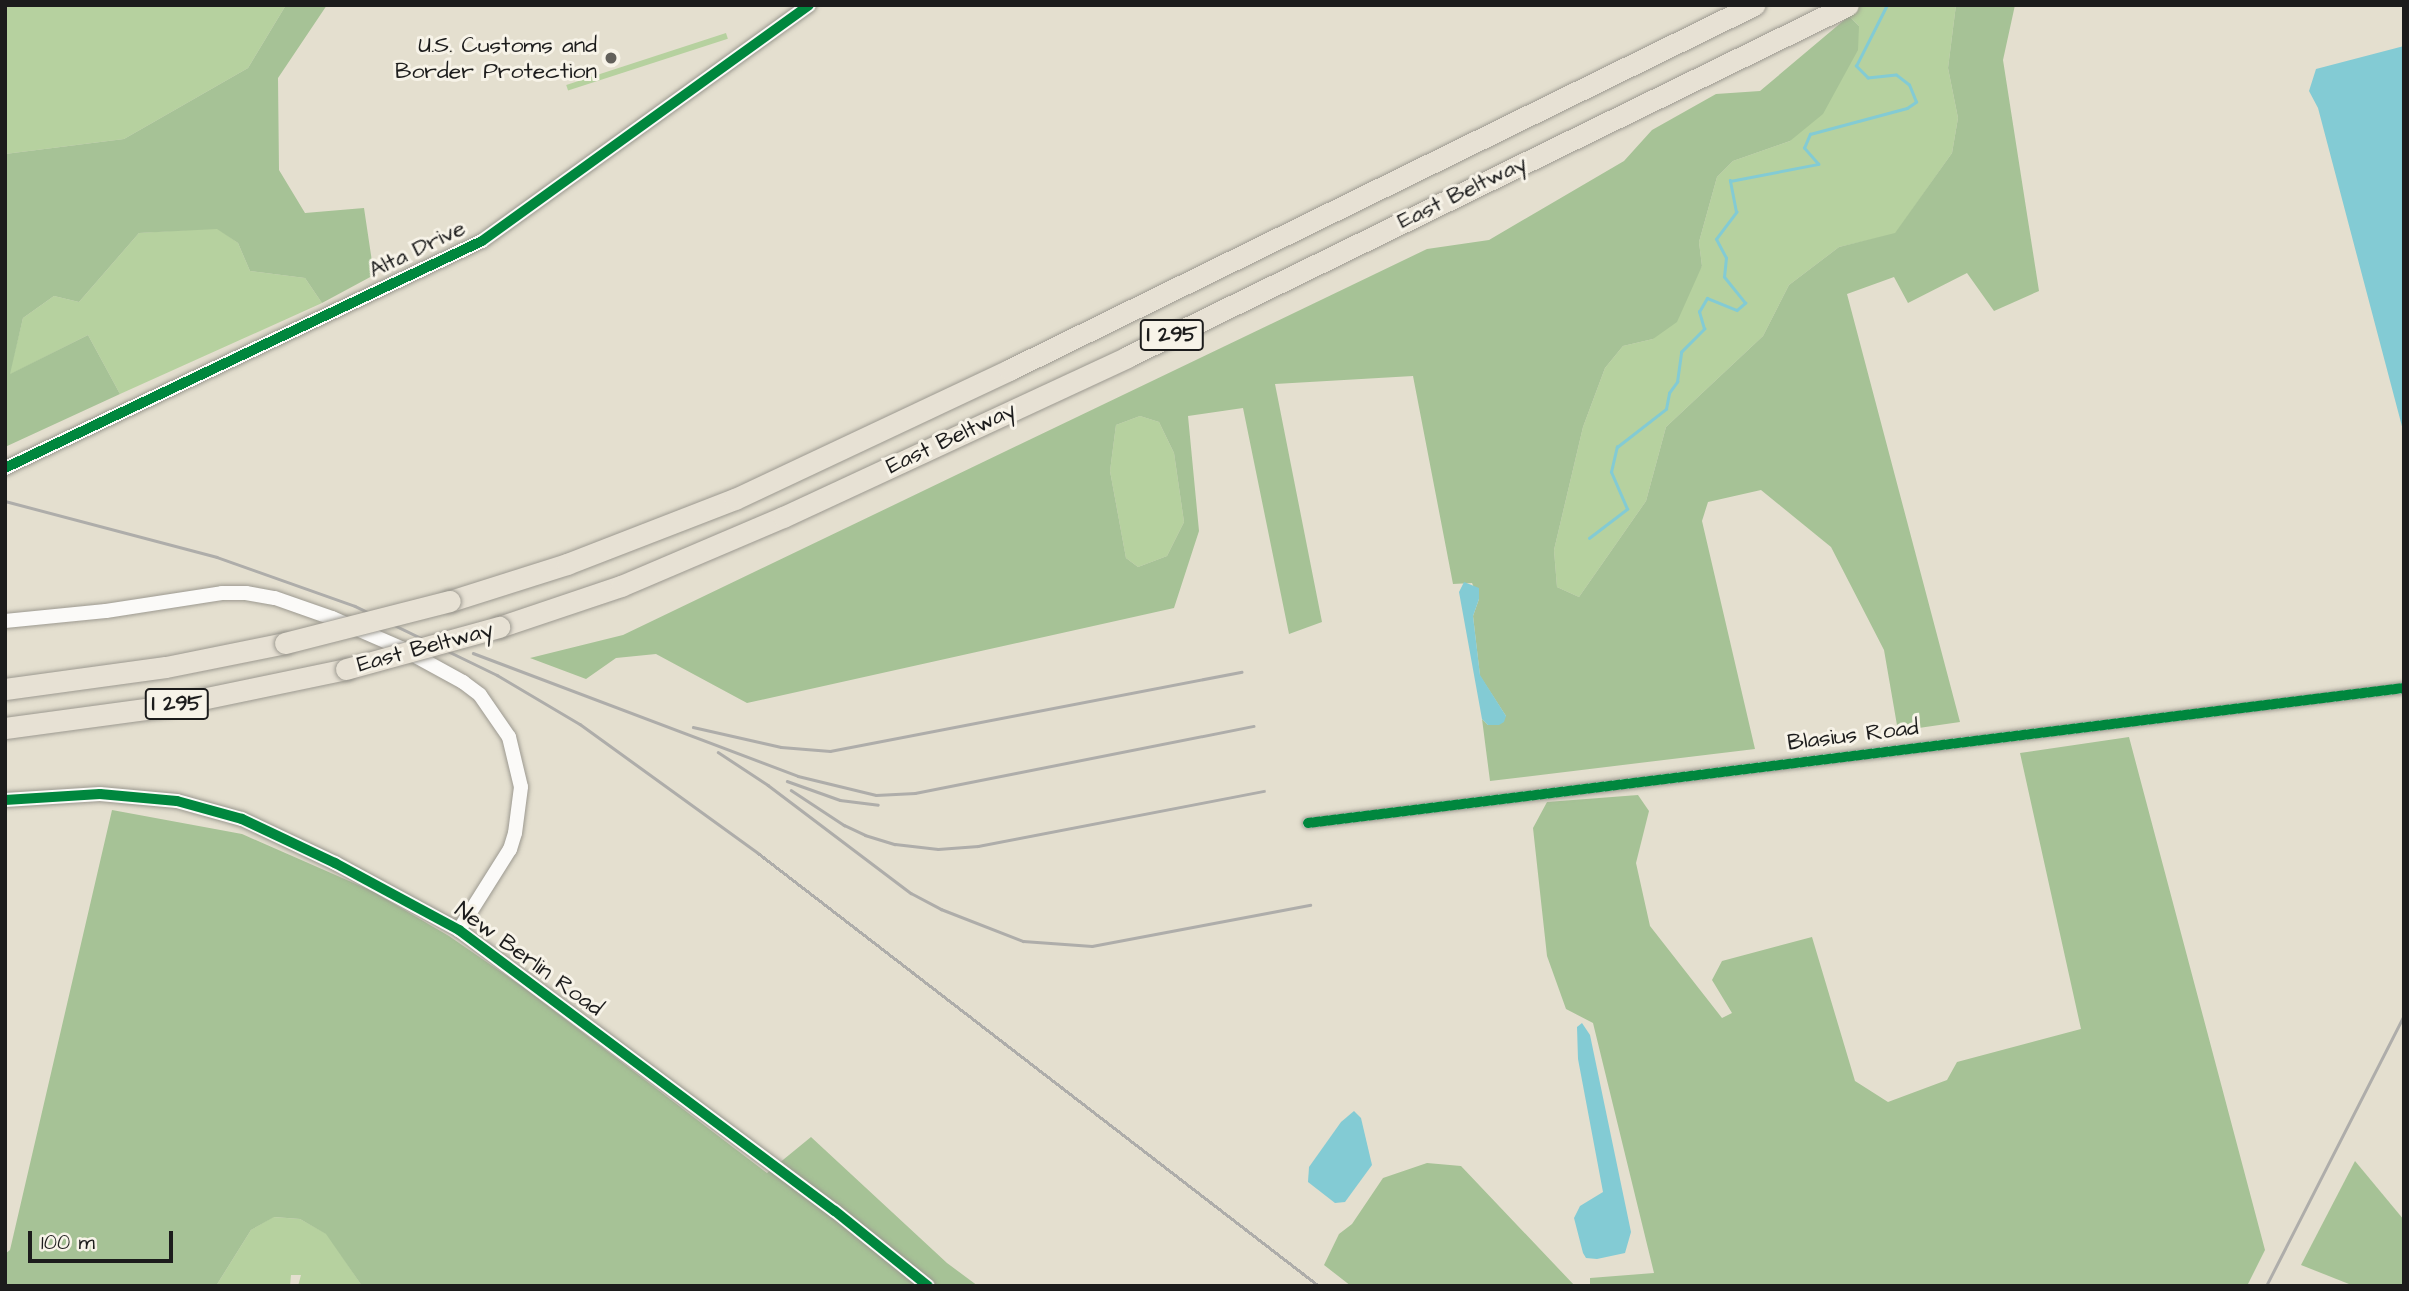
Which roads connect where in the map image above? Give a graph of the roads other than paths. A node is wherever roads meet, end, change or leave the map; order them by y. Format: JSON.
{"nodes":[{"id":1,"x":809,"y":5,"type":"edge"},
{"id":2,"x":1754,"y":5,"type":"edge"},
{"id":3,"x":1840,"y":9,"type":"edge"},
{"id":4,"x":5,"y":468,"type":"edge"},
{"id":5,"x":5,"y":621,"type":"edge"},
{"id":6,"x":9,"y":688,"type":"edge"},
{"id":7,"x":2404,"y":688,"type":"edge"},
{"id":8,"x":67,"y":721,"type":"junction"},
{"id":9,"x":5,"y":728,"type":"edge"},
{"id":10,"x":5,"y":733,"type":"edge"},
{"id":11,"x":5,"y":800,"type":"edge"},
{"id":12,"x":1308,"y":823,"type":"dead end"},
{"id":13,"x":459,"y":930,"type":"junction"},
{"id":14,"x":928,"y":1286,"type":"edge"}],
"edges":[{"from":1,"to":4,"type":"street","name":"Alta Drive"},
{"from":2,"to":6,"type":"highway","name":"East Beltway","number":"I 295","bridge":true},
{"from":3,"to":8,"type":"highway","name":"East Beltway","number":"I 295","bridge":true},
{"from":5,"to":13,"type":"street","name":"New Berlin Road"},
{"from":7,"to":12,"type":"street","name":"Blasius Road"},
{"from":8,"to":9,"type":"highway","name":"East Beltway","number":"I 295"},
{"from":8,"to":10,"type":"highway"},
{"from":11,"to":13,"type":"street","name":"New Berlin Road"},
{"from":13,"to":14,"type":"street","name":"New Berlin Road"}]}
